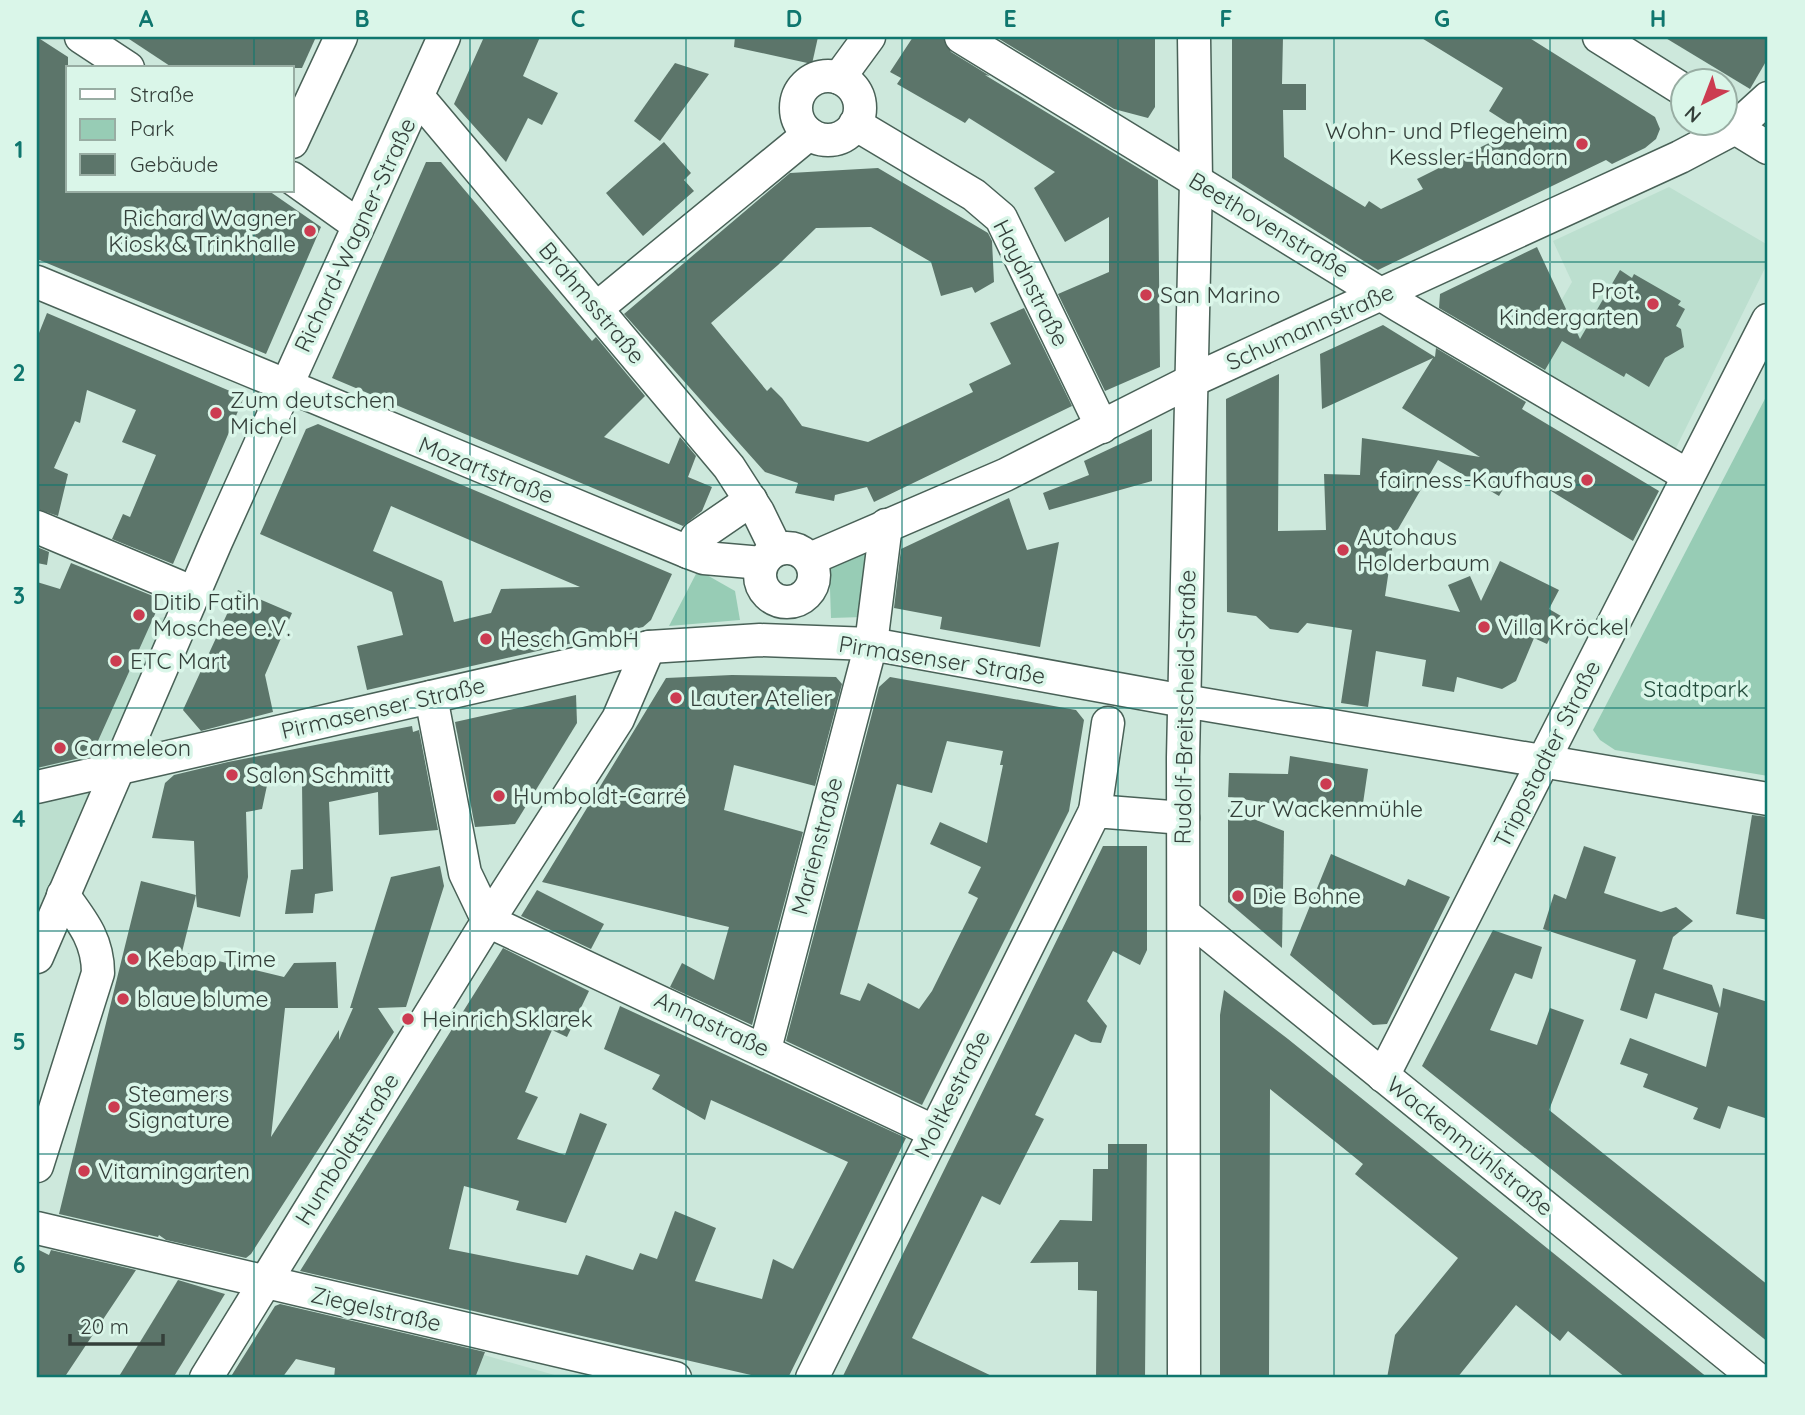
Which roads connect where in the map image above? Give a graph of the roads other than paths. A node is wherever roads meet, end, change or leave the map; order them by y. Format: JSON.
{"nodes":[{"id":1,"x":81,"y":37,"type":"edge"},
{"id":2,"x":341,"y":37,"type":"edge"},
{"id":3,"x":444,"y":37,"type":"edge"},
{"id":4,"x":869,"y":37,"type":"edge"},
{"id":5,"x":961,"y":37,"type":"edge"},
{"id":6,"x":1194,"y":37,"type":"edge"},
{"id":7,"x":1599,"y":37,"type":"edge"},
{"id":8,"x":125,"y":66,"type":"edge"},
{"id":9,"x":839,"y":78,"type":"junction"},
{"id":10,"x":1668,"y":80,"type":"edge"},
{"id":11,"x":419,"y":97,"type":"junction"},
{"id":12,"x":1768,"y":98,"type":"edge"},
{"id":13,"x":1738,"y":119,"type":"edge"},
{"id":14,"x":855,"y":124,"type":"junction"},
{"id":15,"x":1738,"y":129,"type":"edge"},
{"id":16,"x":810,"y":134,"type":"junction"},
{"id":17,"x":1712,"y":136,"type":"edge"},
{"id":18,"x":294,"y":138,"type":"edge"},
{"id":19,"x":1768,"y":149,"type":"edge"},
{"id":20,"x":294,"y":179,"type":"edge"},
{"id":21,"x":1196,"y":181,"type":"junction"},
{"id":22,"x":358,"y":225,"type":"junction"},
{"id":23,"x":37,"y":282,"type":"edge"},
{"id":24,"x":1381,"y":295,"type":"junction"},
{"id":25,"x":597,"y":308,"type":"junction"},
{"id":26,"x":1768,"y":320,"type":"edge"},
{"id":27,"x":1192,"y":381,"type":"junction"},
{"id":28,"x":285,"y":387,"type":"junction"},
{"id":29,"x":1102,"y":427,"type":"junction"},
{"id":30,"x":1687,"y":475,"type":"junction"},
{"id":31,"x":755,"y":506,"type":"junction"},
{"id":32,"x":37,"y":527,"type":"edge"},
{"id":33,"x":872,"y":531,"type":"junction"},
{"id":34,"x":696,"y":555,"type":"junction"},
{"id":35,"x":769,"y":556,"type":"junction"},
{"id":36,"x":810,"y":559,"type":"junction"},
{"id":37,"x":194,"y":593,"type":"junction"},
{"id":38,"x":871,"y":644,"type":"junction"},
{"id":39,"x":649,"y":647,"type":"junction"},
{"id":40,"x":431,"y":696,"type":"junction"},
{"id":41,"x":1184,"y":701,"type":"junction"},
{"id":42,"x":1108,"y":723,"type":"dead end"},
{"id":43,"x":1545,"y":761,"type":"junction"},
{"id":44,"x":117,"y":770,"type":"junction"},
{"id":45,"x":37,"y":787,"type":"edge"},
{"id":46,"x":1768,"y":799,"type":"edge"},
{"id":47,"x":1095,"y":811,"type":"junction"},
{"id":48,"x":1183,"y":818,"type":"junction"},
{"id":49,"x":63,"y":895,"type":"junction"},
{"id":50,"x":1184,"y":914,"type":"junction"},
{"id":51,"x":488,"y":921,"type":"junction"},
{"id":52,"x":37,"y":957,"type":"edge"},
{"id":53,"x":765,"y":1049,"type":"junction"},
{"id":54,"x":1383,"y":1076,"type":"junction"},
{"id":55,"x":933,"y":1131,"type":"junction"},
{"id":56,"x":37,"y":1166,"type":"edge"},
{"id":57,"x":37,"y":1228,"type":"edge"},
{"id":58,"x":263,"y":1283,"type":"junction"},
{"id":59,"x":206,"y":1378,"type":"edge"},
{"id":60,"x":675,"y":1378,"type":"edge"},
{"id":61,"x":811,"y":1378,"type":"edge"},
{"id":62,"x":1184,"y":1378,"type":"edge"},
{"id":63,"x":1756,"y":1378,"type":"edge"}],
"edges":[{"from":1,"to":8,"type":"street"},
{"from":2,"to":18,"type":"street"},
{"from":3,"to":11,"type":"street","name":"Richard-Wagner-Straße"},
{"from":4,"to":9,"type":"street"},
{"from":5,"to":21,"type":"street","name":"Beethovenstraße"},
{"from":6,"to":21,"type":"street","name":"Rudolf-Breitscheid-Straße"},
{"from":7,"to":10,"type":"street"},
{"from":9,"to":14,"type":"street"},
{"from":9,"to":16,"type":"street"},
{"from":11,"to":22,"type":"street","name":"Richard-Wagner-Straße"},
{"from":11,"to":25,"type":"street","name":"Brahmsstraße"},
{"from":12,"to":13,"type":"street"},
{"from":14,"to":16,"type":"street"},
{"from":14,"to":29,"type":"street","name":"Haydnstraße"},
{"from":15,"to":19,"type":"street"},
{"from":16,"to":25,"type":"street"},
{"from":17,"to":24,"type":"street","name":"Schumannstraße"},
{"from":20,"to":22,"type":"street"},
{"from":21,"to":24,"type":"street","name":"Beethovenstraße"},
{"from":21,"to":27,"type":"street","name":"Rudolf-Breitscheid-Straße"},
{"from":22,"to":28,"type":"street","name":"Richard-Wagner-Straße"},
{"from":23,"to":28,"type":"street","name":"Mozartstraße"},
{"from":24,"to":27,"type":"street","name":"Schumannstraße"},
{"from":24,"to":30,"type":"street","name":"Beethovenstraße"},
{"from":25,"to":31,"type":"street","name":"Brahmsstraße"},
{"from":26,"to":30,"type":"street","name":"Trippstadter Straße"},
{"from":27,"to":29,"type":"street","name":"Schumannstraße"},
{"from":27,"to":41,"type":"street","name":"Rudolf-Breitscheid-Straße"},
{"from":28,"to":34,"type":"street","name":"Mozartstraße"},
{"from":28,"to":37,"type":"street","name":"Richard-Wagner-Straße"},
{"from":29,"to":33,"type":"street","name":"Schumannstraße"},
{"from":30,"to":43,"type":"street","name":"Trippstadter Straße"},
{"from":31,"to":34,"type":"street"},
{"from":31,"to":35,"type":"street","name":"Brahmsstraße"},
{"from":32,"to":37,"type":"street"},
{"from":33,"to":36,"type":"street","name":"Schumannstraße"},
{"from":33,"to":38,"type":"street"},
{"from":34,"to":35,"type":"street","name":"Mozartstraße"},
{"from":35,"to":36,"type":"street"},
{"from":35,"to":36,"type":"street"},
{"from":37,"to":44,"type":"street","name":"Richard-Wagner-Straße"},
{"from":38,"to":39,"type":"street","name":"Pirmasenser Straße"},
{"from":38,"to":41,"type":"street","name":"Pirmasenser Straße"},
{"from":38,"to":53,"type":"street","name":"Marienstraße"},
{"from":39,"to":40,"type":"street","name":"Pirmasenser Straße"},
{"from":39,"to":51,"type":"street","name":"Humboldtstraße"},
{"from":40,"to":44,"type":"street","name":"Pirmasenser Straße"},
{"from":40,"to":51,"type":"street"},
{"from":41,"to":43,"type":"street","name":"Pirmasenser Straße"},
{"from":41,"to":48,"type":"street","name":"Rudolf-Breitscheid-Straße"},
{"from":42,"to":47,"type":"street","name":"Moltkestraße"},
{"from":43,"to":46,"type":"street","name":"Pirmasenser Straße"},
{"from":43,"to":54,"type":"street","name":"Trippstadter Straße"},
{"from":44,"to":45,"type":"street","name":"Pirmasenser Straße"},
{"from":44,"to":49,"type":"street","name":"Richard-Wagner-Straße"},
{"from":47,"to":48,"type":"street"},
{"from":47,"to":55,"type":"street","name":"Moltkestraße"},
{"from":48,"to":50,"type":"street","name":"Rudolf-Breitscheid-Straße"},
{"from":49,"to":52,"type":"street","name":"Richard-Wagner-Straße"},
{"from":49,"to":56,"type":"street"},
{"from":50,"to":54,"type":"street","name":"Wackenmühlstraße"},
{"from":50,"to":62,"type":"street","name":"Rudolf-Breitscheid-Straße"},
{"from":51,"to":53,"type":"street","name":"Annastraße"},
{"from":51,"to":58,"type":"street","name":"Humboldtstraße"},
{"from":53,"to":55,"type":"street","name":"Annastraße"},
{"from":54,"to":63,"type":"street","name":"Wackenmühlstraße"},
{"from":55,"to":61,"type":"street","name":"Moltkestraße"},
{"from":57,"to":58,"type":"street","name":"Ziegelstraße"},
{"from":58,"to":59,"type":"street","name":"Humboldtstraße"},
{"from":58,"to":60,"type":"street","name":"Ziegelstraße"}]}
